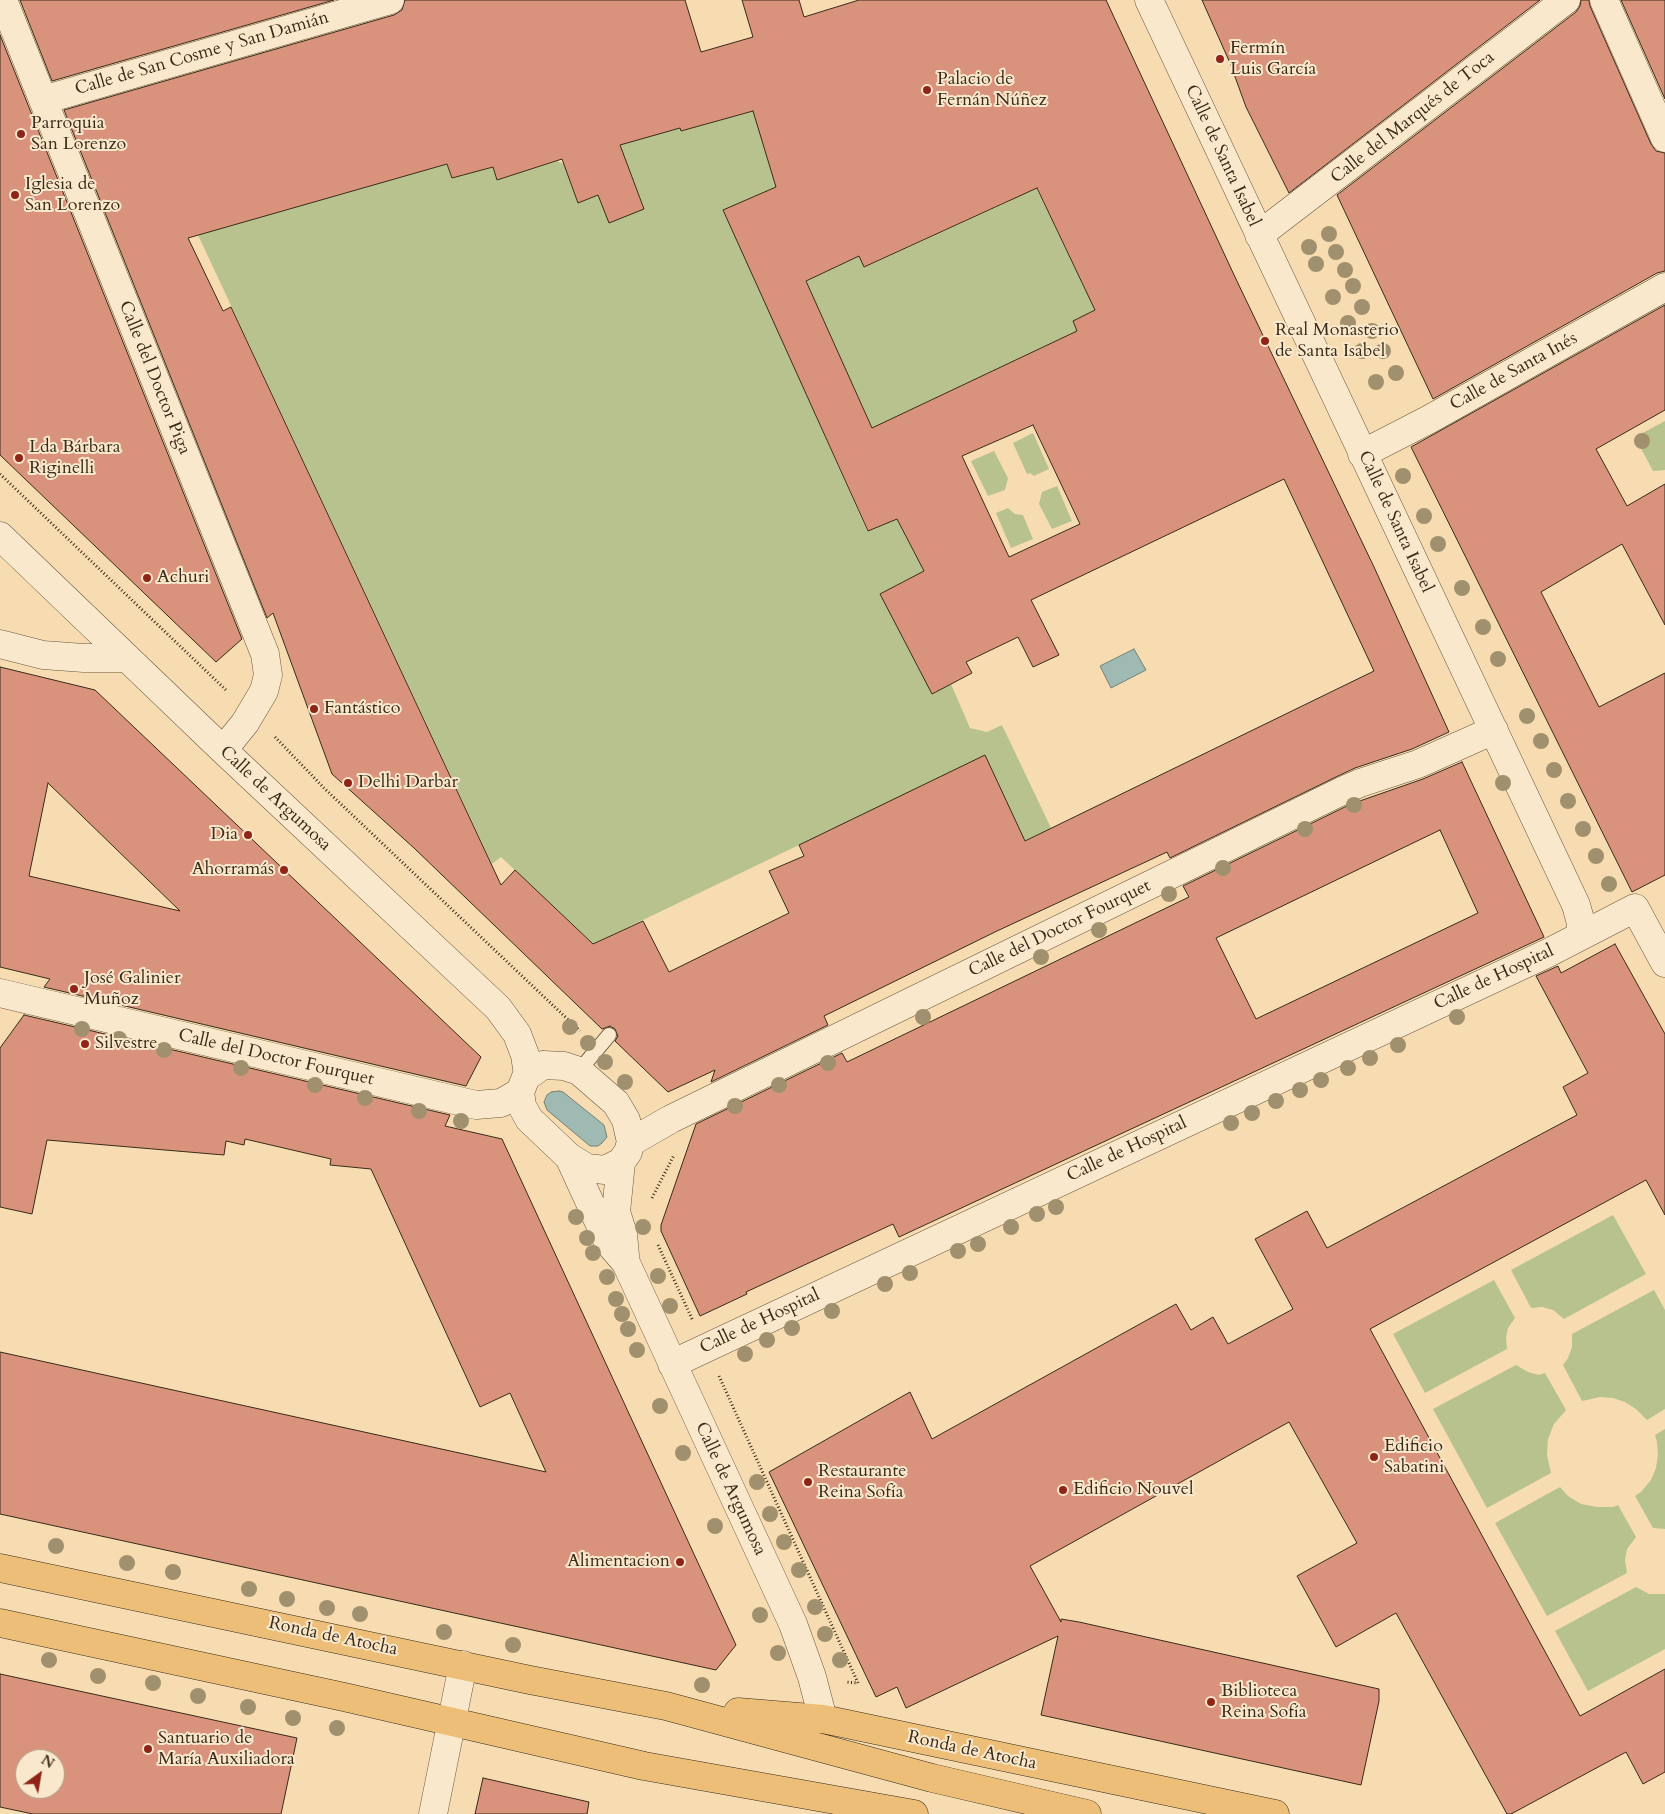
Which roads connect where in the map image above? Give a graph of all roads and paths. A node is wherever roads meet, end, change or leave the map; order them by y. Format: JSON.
{"nodes":[{"id":1,"x":3,"y":0,"type":"edge"},
{"id":2,"x":390,"y":0,"type":"edge"},
{"id":3,"x":1149,"y":0,"type":"edge"},
{"id":4,"x":1566,"y":0,"type":"edge"},
{"id":5,"x":1604,"y":0,"type":"edge"},
{"id":6,"x":44,"y":100,"type":"junction"},
{"id":7,"x":1665,"y":138,"type":"edge"},
{"id":8,"x":1259,"y":235,"type":"junction"},
{"id":9,"x":1665,"y":287,"type":"edge"},
{"id":10,"x":1362,"y":454,"type":"junction"},
{"id":11,"x":0,"y":474,"type":"edge"},
{"id":12,"x":0,"y":536,"type":"edge"},
{"id":13,"x":0,"y":644,"type":"edge"},
{"id":14,"x":127,"y":658,"type":"junction"},
{"id":15,"x":251,"y":713,"type":"junction"},
{"id":16,"x":1494,"y":730,"type":"junction"},
{"id":17,"x":223,"y":750,"type":"junction"},
{"id":18,"x":1580,"y":935,"type":"junction"},
{"id":19,"x":1665,"y":963,"type":"edge"},
{"id":20,"x":1,"y":995,"type":"edge"},
{"id":21,"x":609,"y":1035,"type":"dead end"},
{"id":22,"x":598,"y":1048,"type":"junction"},
{"id":23,"x":579,"y":1071,"type":"junction"},
{"id":24,"x":524,"y":1084,"type":"junction"},
{"id":25,"x":678,"y":1148,"type":"dead end"},
{"id":26,"x":626,"y":1152,"type":"junction"},
{"id":27,"x":569,"y":1157,"type":"junction"},
{"id":28,"x":648,"y":1206,"type":"dead end"},
{"id":29,"x":656,"y":1241,"type":"dead end"},
{"id":30,"x":626,"y":1263,"type":"junction"},
{"id":31,"x":705,"y":1348,"type":"junction"},
{"id":32,"x":672,"y":1364,"type":"junction"},
{"id":33,"x":0,"y":1568,"type":"edge"},
{"id":34,"x":0,"y":1623,"type":"edge"},
{"id":35,"x":463,"y":1665,"type":"junction"},
{"id":36,"x":812,"y":1677,"type":"junction"},
{"id":37,"x":666,"y":1706,"type":"junction"},
{"id":38,"x":823,"y":1719,"type":"junction"},
{"id":39,"x":451,"y":1721,"type":"junction"},
{"id":40,"x":644,"y":1766,"type":"junction"},
{"id":41,"x":433,"y":1814,"type":"edge"},
{"id":42,"x":834,"y":1814,"type":"edge"},
{"id":43,"x":914,"y":1814,"type":"edge"},
{"id":44,"x":1087,"y":1814,"type":"edge"},
{"id":45,"x":1275,"y":1814,"type":"edge"}],
"edges":[{"from":1,"to":6,"type":"street","name":"Calle del Doctor Piga"},
{"from":2,"to":6,"type":"street","name":"Calle de San Cosme y San Damián"},
{"from":3,"to":8,"type":"street","name":"Calle de Santa Isabel"},
{"from":4,"to":8,"type":"street","name":"Calle del Marqués de Toca"},
{"from":5,"to":7,"type":"street"},
{"from":6,"to":15,"type":"street","name":"Calle del Doctor Piga"},
{"from":8,"to":10,"type":"street","name":"Calle de Santa Isabel"},
{"from":9,"to":10,"type":"street","name":"Calle de Santa Inés"},
{"from":10,"to":16,"type":"street","name":"Calle de Santa Isabel"},
{"from":11,"to":15,"type":"path"},
{"from":12,"to":14,"type":"street","name":"Calle de Argumosa"},
{"from":13,"to":14,"type":"street"},
{"from":14,"to":17,"type":"street","name":"Calle de Argumosa"},
{"from":15,"to":17,"type":"street","name":"Calle del Doctor Piga"},
{"from":15,"to":22,"type":"path"},
{"from":16,"to":18,"type":"street","name":"Calle de Santa Isabel"},
{"from":16,"to":26,"type":"street","name":"Calle del Doctor Fourquet"},
{"from":17,"to":24,"type":"street","name":"Calle de Argumosa"},
{"from":18,"to":19,"type":"street"},
{"from":18,"to":31,"type":"street","name":"Calle de Hospital"},
{"from":20,"to":24,"type":"street","name":"Calle del Doctor Fourquet"},
{"from":21,"to":22,"type":"lane"},
{"from":22,"to":23,"type":"lane"},
{"from":23,"to":24,"type":"street"},
{"from":23,"to":26,"type":"street"},
{"from":24,"to":27,"type":"street"},
{"from":25,"to":28,"type":"path"},
{"from":26,"to":27,"type":"street"},
{"from":26,"to":30,"type":"street","name":"Calle de Argumosa"},
{"from":27,"to":30,"type":"street","name":"Calle de Argumosa"},
{"from":29,"to":31,"type":"path"},
{"from":30,"to":32,"type":"street","name":"Calle de Argumosa"},
{"from":31,"to":32,"type":"street","name":"Calle de Hospital"},
{"from":31,"to":36,"type":"path"},
{"from":32,"to":36,"type":"street","name":"Calle de Argumosa"},
{"from":33,"to":35,"type":"main road","name":"Ronda de Atocha"},
{"from":34,"to":39,"type":"main road"},
{"from":35,"to":37,"type":"main road","name":"Ronda de Atocha"},
{"from":35,"to":39,"type":"street"},
{"from":36,"to":38,"type":"street","name":"Calle de Argumosa"},
{"from":37,"to":38,"type":"main road","name":"Ronda de Atocha"},
{"from":37,"to":44,"type":"main road","name":"Ronda de Atocha"},
{"from":38,"to":45,"type":"main road","name":"Ronda de Atocha"},
{"from":39,"to":40,"type":"main road"},
{"from":39,"to":41,"type":"street"},
{"from":40,"to":42,"type":"street"},
{"from":40,"to":43,"type":"main road"}]}
